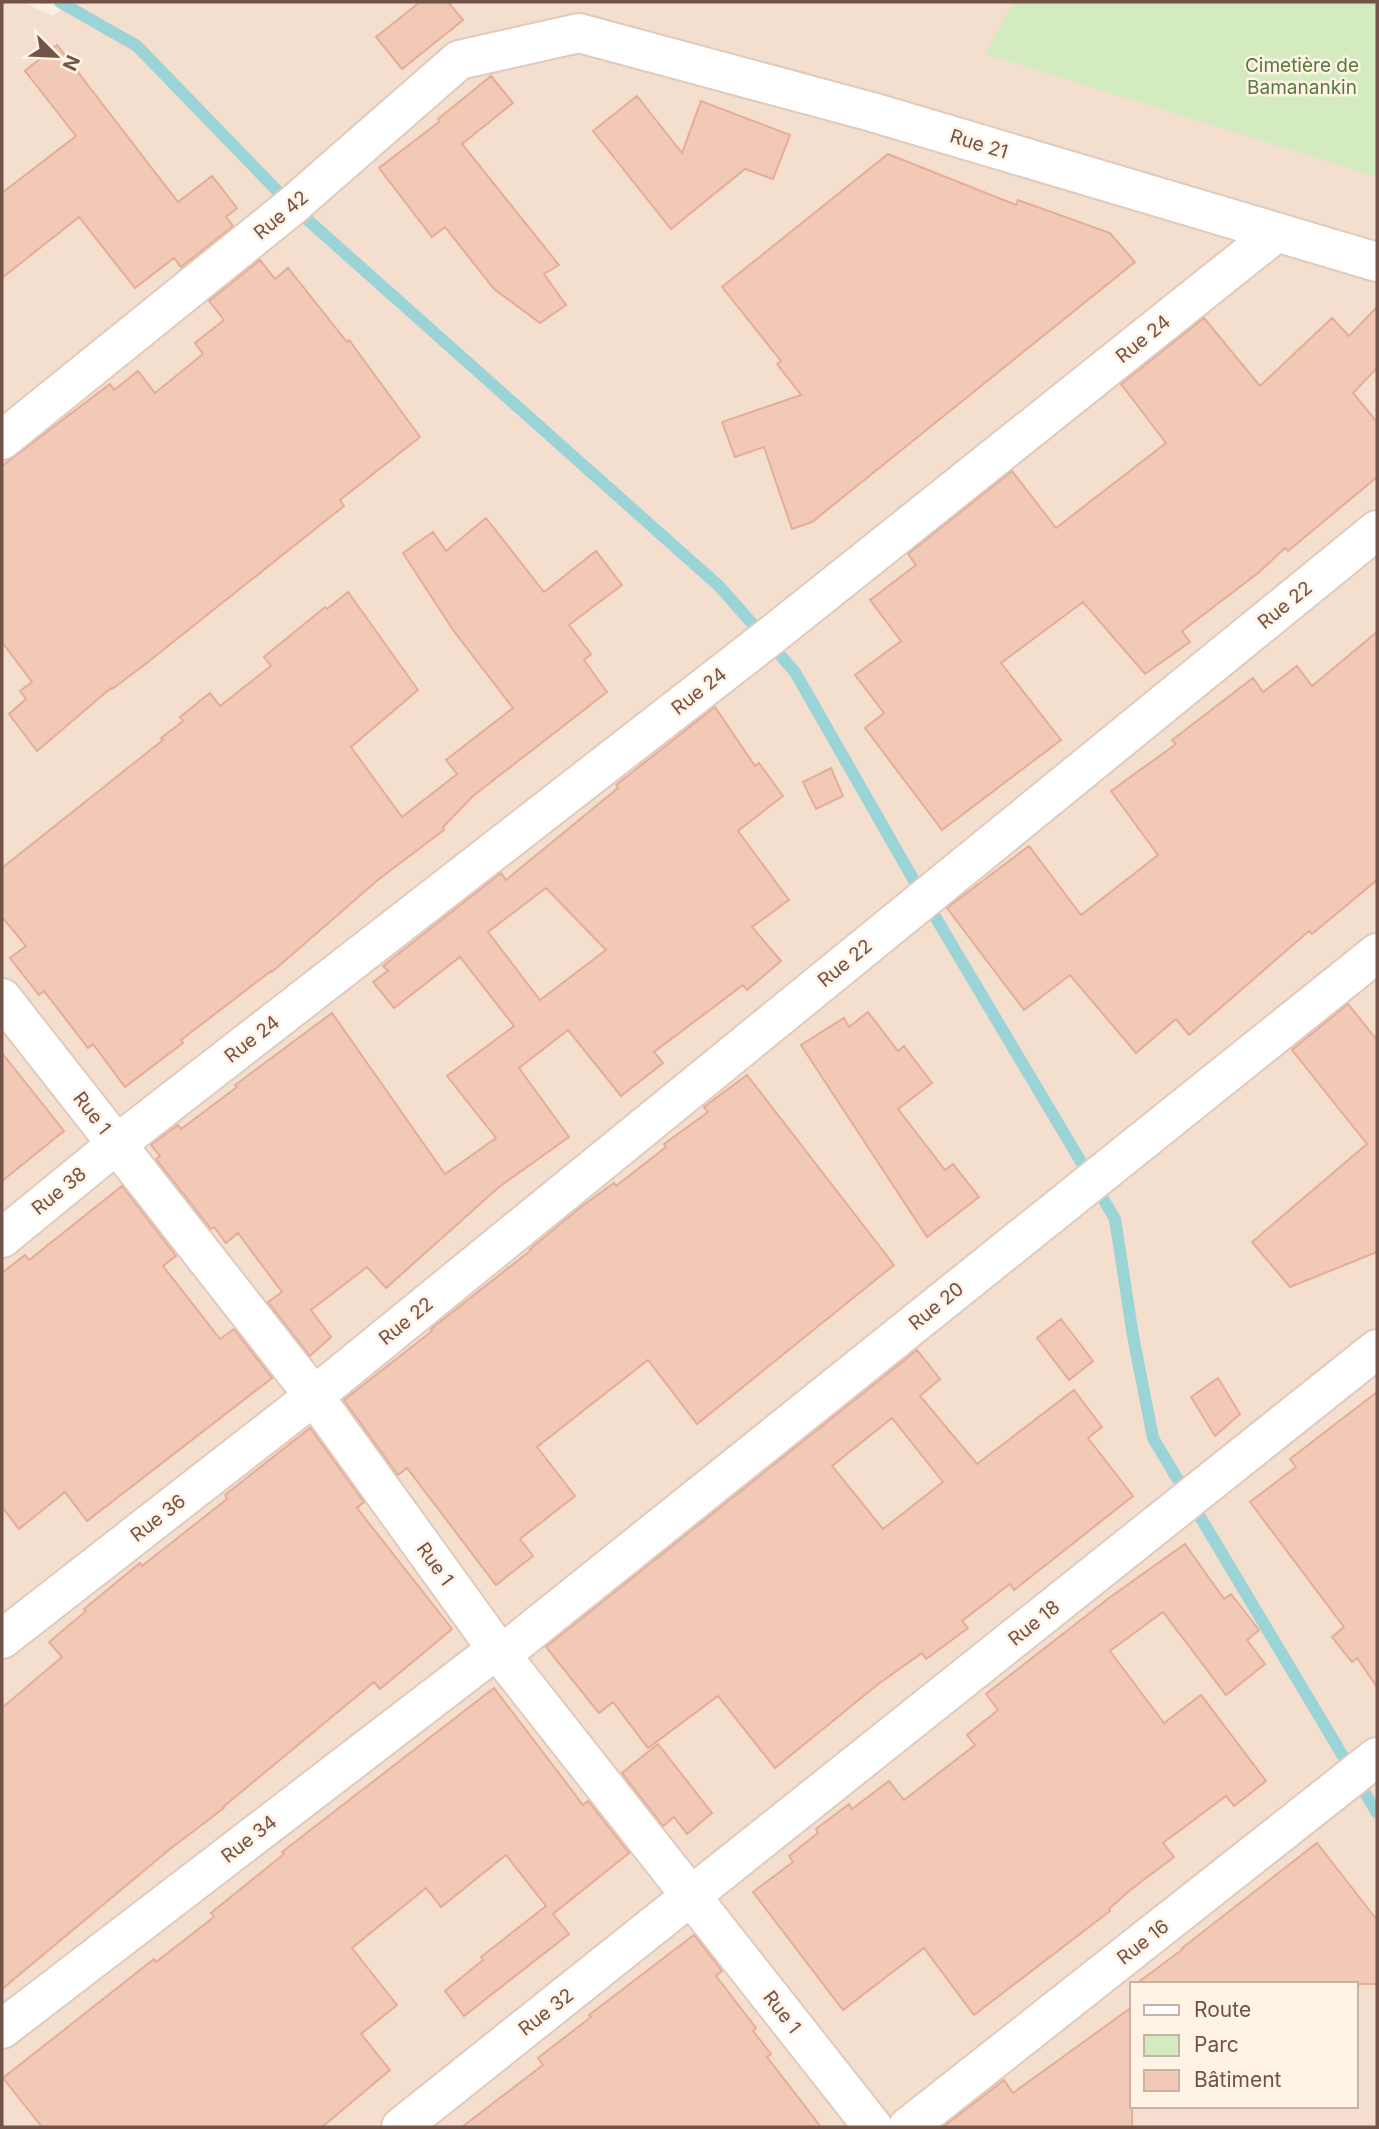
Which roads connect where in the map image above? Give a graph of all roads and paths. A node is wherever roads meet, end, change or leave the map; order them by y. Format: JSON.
{"nodes":[{"id":1,"x":579,"y":33,"type":"joint"},
{"id":2,"x":1277,"y":232,"type":"junction"},
{"id":3,"x":1377,"y":262,"type":"edge"},
{"id":4,"x":2,"y":440,"type":"edge"},
{"id":5,"x":1377,"y":530,"type":"edge"},
{"id":6,"x":1377,"y":953,"type":"edge"},
{"id":7,"x":2,"y":998,"type":"edge"},
{"id":8,"x":117,"y":1144,"type":"junction"},
{"id":9,"x":2,"y":1238,"type":"edge"},
{"id":10,"x":1377,"y":1349,"type":"edge"},
{"id":11,"x":314,"y":1396,"type":"junction"},
{"id":12,"x":2,"y":1639,"type":"edge"},
{"id":13,"x":498,"y":1652,"type":"junction"},
{"id":14,"x":1377,"y":1756,"type":"edge"},
{"id":15,"x":691,"y":1897,"type":"junction"},
{"id":16,"x":2,"y":2029,"type":"edge"},
{"id":17,"x":401,"y":2127,"type":"edge"},
{"id":18,"x":873,"y":2127,"type":"edge"},
{"id":19,"x":908,"y":2127,"type":"edge"}],
"edges":[{"from":1,"to":2,"type":"street","name":"Rue 21"},
{"from":1,"to":4,"type":"street","name":"Rue 42"},
{"from":2,"to":3,"type":"street","name":"Rue 21"},
{"from":2,"to":8,"type":"street","name":"Rue 24"},
{"from":5,"to":11,"type":"street","name":"Rue 22"},
{"from":6,"to":13,"type":"street","name":"Rue 20"},
{"from":7,"to":8,"type":"street","name":"Rue 1"},
{"from":8,"to":9,"type":"street","name":"Rue 38"},
{"from":8,"to":11,"type":"street","name":"Rue 1"},
{"from":10,"to":15,"type":"street","name":"Rue 18"},
{"from":11,"to":12,"type":"street","name":"Rue 36"},
{"from":11,"to":13,"type":"street","name":"Rue 1"},
{"from":13,"to":15,"type":"street","name":"Rue 1"},
{"from":13,"to":16,"type":"street","name":"Rue 34"},
{"from":14,"to":19,"type":"street","name":"Rue 16"},
{"from":15,"to":17,"type":"street","name":"Rue 32"},
{"from":15,"to":18,"type":"street","name":"Rue 1"}]}
